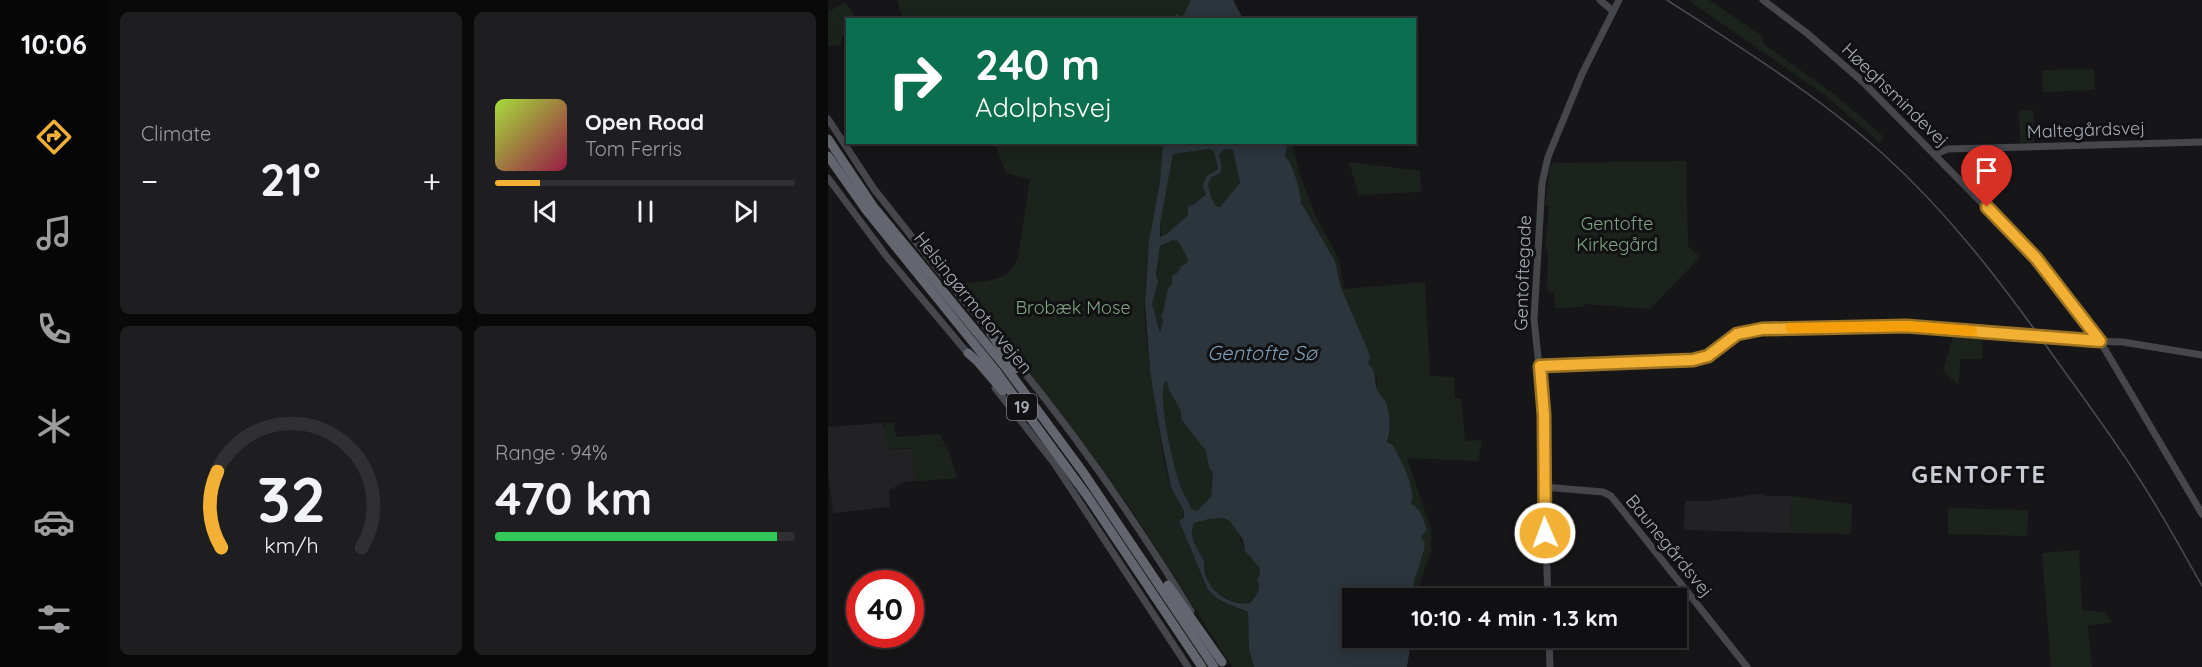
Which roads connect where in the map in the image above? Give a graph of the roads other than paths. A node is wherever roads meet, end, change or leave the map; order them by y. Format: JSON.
{"nodes":[{"id":1,"x":1600,"y":0,"type":"edge"},
{"id":2,"x":1619,"y":0,"type":"edge"},
{"id":3,"x":1763,"y":0,"type":"edge"},
{"id":4,"x":1613,"y":11,"type":"junction"},
{"id":5,"x":828,"y":119,"type":"edge"},
{"id":6,"x":828,"y":139,"type":"edge"},
{"id":7,"x":2202,"y":142,"type":"edge"},
{"id":8,"x":1935,"y":154,"type":"junction"},
{"id":9,"x":828,"y":156,"type":"edge"},
{"id":10,"x":828,"y":178,"type":"edge"},
{"id":11,"x":984,"y":323,"type":"junction"},
{"id":12,"x":2100,"y":341,"type":"junction"},
{"id":13,"x":968,"y":353,"type":"junction"},
{"id":14,"x":2202,"y":355,"type":"edge"},
{"id":15,"x":1540,"y":366,"type":"junction"},
{"id":16,"x":1045,"y":439,"type":"junction"},
{"id":17,"x":1083,"y":472,"type":"junction"},
{"id":18,"x":1544,"y":487,"type":"junction"},
{"id":19,"x":2202,"y":514,"type":"edge"},
{"id":20,"x":1548,"y":588,"type":"edge"},
{"id":21,"x":1549,"y":648,"type":"edge"},
{"id":22,"x":1221,"y":665,"type":"edge"},
{"id":23,"x":1188,"y":667,"type":"edge"},
{"id":24,"x":1202,"y":667,"type":"edge"},
{"id":25,"x":1550,"y":667,"type":"edge"},
{"id":26,"x":1748,"y":667,"type":"edge"}],
"edges":[{"from":1,"to":4,"type":"street"},
{"from":2,"to":4,"type":"street","name":"Gentoftegade"},
{"from":3,"to":8,"type":"street","name":"Høeghsmindevej"},
{"from":4,"to":15,"type":"street","name":"Gentoftegade"},
{"from":5,"to":11,"type":"street"},
{"from":6,"to":17,"type":"highway","name":"Helsingørmotorvejen","number":"19"},
{"from":7,"to":8,"type":"street","name":"Maltegårdsvej"},
{"from":8,"to":12,"type":"street","name":"Høeghsmindevej"},
{"from":9,"to":16,"type":"highway","name":"Helsingørmotorvejen","number":"19"},
{"from":10,"to":13,"type":"street"},
{"from":11,"to":17,"type":"highway"},
{"from":11,"to":22,"type":"street"},
{"from":12,"to":14,"type":"street"},
{"from":12,"to":15,"type":"street"},
{"from":12,"to":19,"type":"street","name":"Høeghsmindevej"},
{"from":13,"to":16,"type":"highway"},
{"from":13,"to":23,"type":"street"},
{"from":15,"to":18,"type":"street","name":"Gentoftegade"},
{"from":16,"to":24,"type":"highway","name":"Helsingørmotorvejen","number":"19"},
{"from":17,"to":22,"type":"highway","name":"Helsingørmotorvejen","number":"19"},
{"from":18,"to":20,"type":"street","name":"Gentoftegade"},
{"from":18,"to":26,"type":"street","name":"Baunegårdsvej"},
{"from":21,"to":25,"type":"street"}]}
